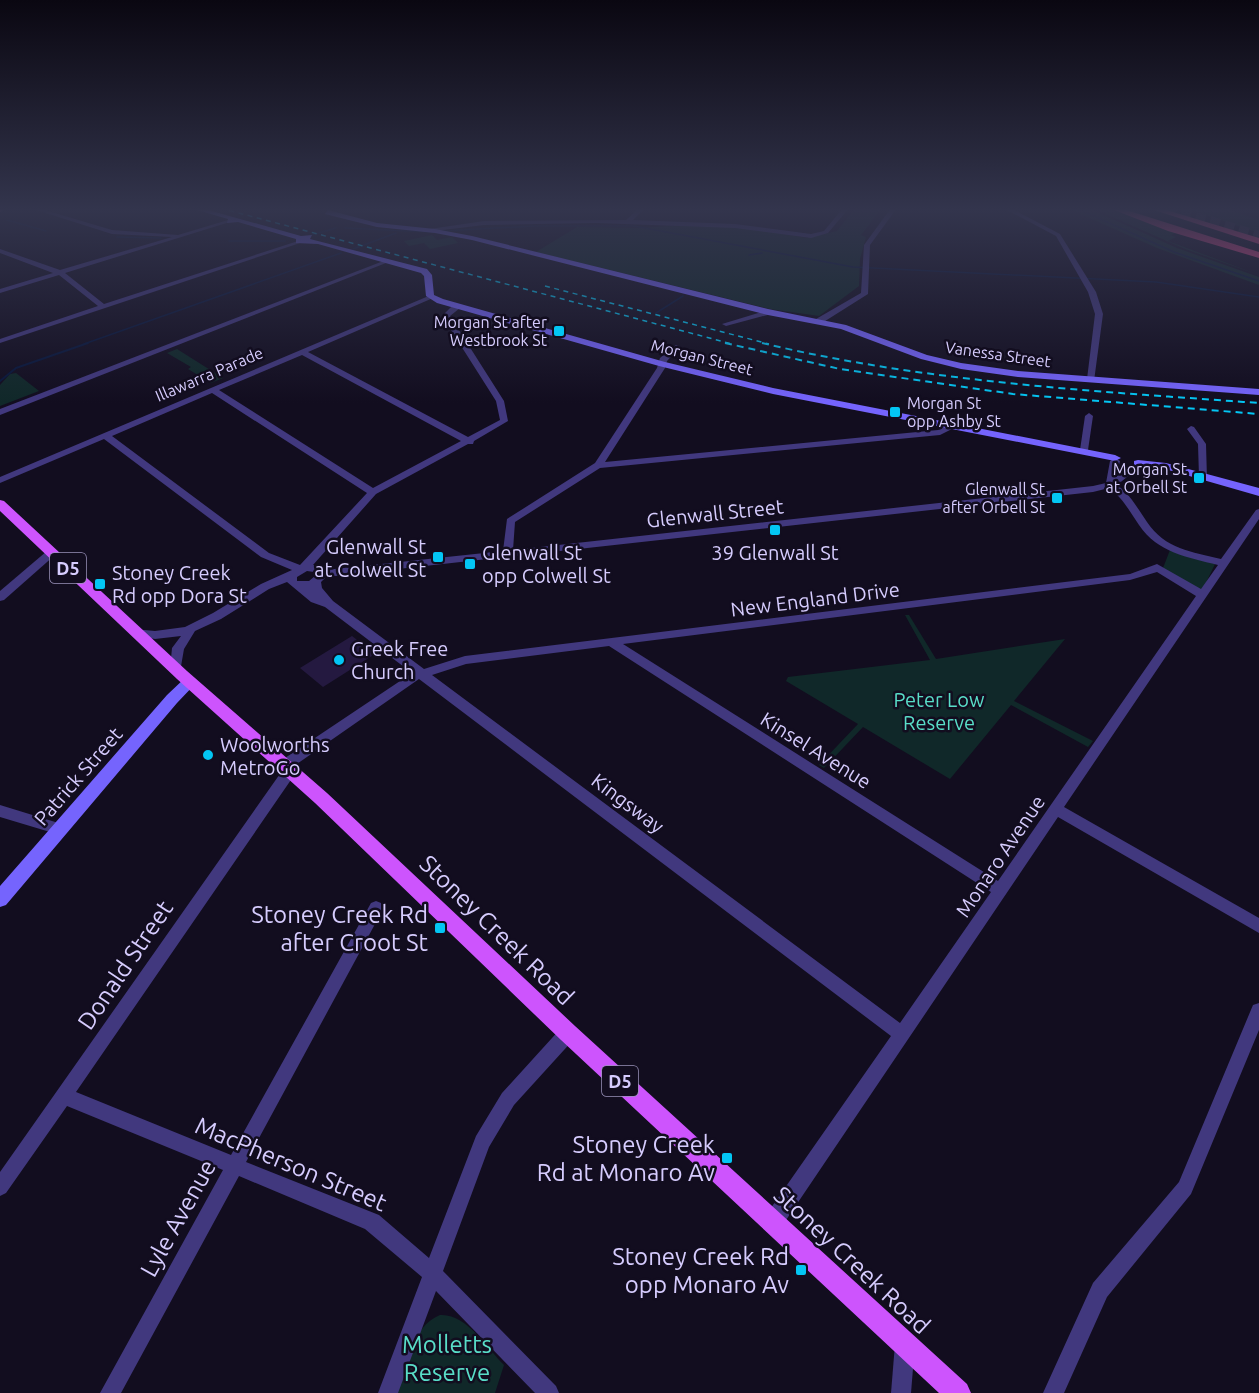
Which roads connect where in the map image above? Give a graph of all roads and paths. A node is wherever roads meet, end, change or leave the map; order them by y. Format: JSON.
{"nodes":[{"id":1,"x":61,"y":273,"type":"joint"},
{"id":2,"x":204,"y":273,"type":"edge"},
{"id":3,"x":357,"y":273,"type":"edge"},
{"id":4,"x":427,"y":273,"type":"edge"},
{"id":5,"x":608,"y":273,"type":"edge"},
{"id":6,"x":864,"y":273,"type":"edge"},
{"id":7,"x":1081,"y":273,"type":"edge"},
{"id":8,"x":0,"y":291,"type":"edge"},
{"id":9,"x":431,"y":297,"type":"junction"},
{"id":10,"x":457,"y":306,"type":"junction"},
{"id":11,"x":103,"y":307,"type":"junction"},
{"id":12,"x":768,"y":312,"type":"junction"},
{"id":13,"x":819,"y":321,"type":"junction"},
{"id":14,"x":726,"y":324,"type":"dead end"},
{"id":15,"x":0,"y":341,"type":"edge"},
{"id":16,"x":676,"y":347,"type":"dead end"},
{"id":17,"x":301,"y":351,"type":"junction"},
{"id":18,"x":662,"y":364,"type":"junction"},
{"id":19,"x":1091,"y":379,"type":"junction"},
{"id":20,"x":211,"y":389,"type":"junction"},
{"id":21,"x":1259,"y":392,"type":"edge"},
{"id":22,"x":0,"y":412,"type":"edge"},
{"id":23,"x":1089,"y":416,"type":"dead end"},
{"id":24,"x":932,"y":422,"type":"junction"},
{"id":25,"x":954,"y":426,"type":"junction"},
{"id":26,"x":1191,"y":429,"type":"dead end"},
{"id":27,"x":928,"y":433,"type":"junction"},
{"id":28,"x":105,"y":435,"type":"junction"},
{"id":29,"x":470,"y":442,"type":"junction"},
{"id":30,"x":1084,"y":450,"type":"junction"},
{"id":31,"x":1115,"y":459,"type":"junction"},
{"id":32,"x":598,"y":465,"type":"junction"},
{"id":33,"x":1136,"y":465,"type":"junction"},
{"id":34,"x":1204,"y":477,"type":"junction"},
{"id":35,"x":0,"y":480,"type":"edge"},
{"id":36,"x":1111,"y":485,"type":"junction"},
{"id":37,"x":373,"y":492,"type":"junction"},
{"id":38,"x":1259,"y":492,"type":"edge"},
{"id":39,"x":0,"y":504,"type":"edge"},
{"id":40,"x":1259,"y":512,"type":"edge"},
{"id":41,"x":1164,"y":546,"type":"junction"},
{"id":42,"x":51,"y":552,"type":"junction"},
{"id":43,"x":266,"y":555,"type":"junction"},
{"id":44,"x":508,"y":555,"type":"junction"},
{"id":45,"x":1224,"y":563,"type":"junction"},
{"id":46,"x":1157,"y":567,"type":"junction"},
{"id":47,"x":277,"y":568,"type":"junction"},
{"id":48,"x":304,"y":576,"type":"junction"},
{"id":49,"x":261,"y":589,"type":"junction"},
{"id":50,"x":1202,"y":595,"type":"junction"},
{"id":51,"x":0,"y":597,"type":"edge"},
{"id":52,"x":248,"y":598,"type":"junction"},
{"id":53,"x":329,"y":604,"type":"junction"},
{"id":54,"x":190,"y":631,"type":"junction"},
{"id":55,"x":137,"y":632,"type":"junction"},
{"id":56,"x":648,"y":637,"type":"junction"},
{"id":57,"x":611,"y":642,"type":"junction"},
{"id":58,"x":645,"y":664,"type":"junction"},
{"id":59,"x":176,"y":669,"type":"junction"},
{"id":60,"x":423,"y":673,"type":"junction"},
{"id":61,"x":190,"y":682,"type":"junction"},
{"id":62,"x":287,"y":768,"type":"junction"},
{"id":63,"x":1056,"y":809,"type":"junction"},
{"id":64,"x":0,"y":811,"type":"edge"},
{"id":65,"x":60,"y":829,"type":"junction"},
{"id":66,"x":1000,"y":890,"type":"junction"},
{"id":67,"x":0,"y":900,"type":"edge"},
{"id":68,"x":376,"y":908,"type":"dead end"},
{"id":69,"x":1259,"y":926,"type":"edge"},
{"id":70,"x":1258,"y":1019,"type":"edge"},
{"id":71,"x":568,"y":1033,"type":"junction"},
{"id":72,"x":902,"y":1034,"type":"junction"},
{"id":73,"x":64,"y":1096,"type":"junction"},
{"id":74,"x":234,"y":1166,"type":"junction"},
{"id":75,"x":0,"y":1187,"type":"edge"},
{"id":76,"x":773,"y":1222,"type":"junction"},
{"id":77,"x":433,"y":1274,"type":"junction"},
{"id":78,"x":905,"y":1344,"type":"junction"},
{"id":79,"x":110,"y":1393,"type":"edge"},
{"id":80,"x":387,"y":1393,"type":"edge"},
{"id":81,"x":549,"y":1393,"type":"edge"},
{"id":82,"x":901,"y":1393,"type":"edge"},
{"id":83,"x":958,"y":1393,"type":"edge"},
{"id":84,"x":1053,"y":1393,"type":"edge"}],
"edges":[{"from":1,"to":8,"type":"street"},
{"from":1,"to":11,"type":"street"},
{"from":2,"to":11,"type":"street"},
{"from":3,"to":22,"type":"street"},
{"from":4,"to":9,"type":"street"},
{"from":5,"to":12,"type":"street","name":"Vanessa Street"},
{"from":6,"to":13,"type":"street"},
{"from":7,"to":19,"type":"street"},
{"from":9,"to":10,"type":"street","name":"Morgan Street"},
{"from":9,"to":17,"type":"street","name":"Illawarra Parade"},
{"from":10,"to":18,"type":"street","name":"Morgan Street"},
{"from":10,"to":29,"type":"street"},
{"from":11,"to":15,"type":"street"},
{"from":12,"to":13,"type":"street","name":"Vanessa Street"},
{"from":12,"to":14,"type":"street"},
{"from":13,"to":19,"type":"street","name":"Vanessa Street"},
{"from":16,"to":18,"type":"street"},
{"from":17,"to":20,"type":"street","name":"Illawarra Parade"},
{"from":17,"to":29,"type":"street"},
{"from":18,"to":24,"type":"street","name":"Morgan Street"},
{"from":18,"to":32,"type":"street"},
{"from":19,"to":21,"type":"street","name":"Vanessa Street"},
{"from":20,"to":28,"type":"street","name":"Illawarra Parade"},
{"from":20,"to":37,"type":"street"},
{"from":23,"to":30,"type":"street"},
{"from":24,"to":25,"type":"street","name":"Morgan Street"},
{"from":24,"to":27,"type":"street"},
{"from":25,"to":27,"type":"street"},
{"from":25,"to":30,"type":"street","name":"Morgan Street"},
{"from":26,"to":34,"type":"street"},
{"from":27,"to":32,"type":"street"},
{"from":28,"to":35,"type":"street","name":"Illawarra Parade"},
{"from":28,"to":43,"type":"street","name":"Kingsway"},
{"from":29,"to":37,"type":"street"},
{"from":30,"to":31,"type":"street","name":"Morgan Street"},
{"from":31,"to":33,"type":"street","name":"Morgan Street"},
{"from":31,"to":36,"type":"street"},
{"from":32,"to":44,"type":"street"},
{"from":33,"to":34,"type":"street"},
{"from":33,"to":36,"type":"street"},
{"from":34,"to":38,"type":"street"},
{"from":36,"to":41,"type":"street"},
{"from":36,"to":44,"type":"street","name":"Glenwall Street"},
{"from":37,"to":48,"type":"street"},
{"from":39,"to":42,"type":"main road","name":"Stoney Creek Road","number":"D5"},
{"from":40,"to":45,"type":"street","name":"Monaro Avenue"},
{"from":41,"to":45,"type":"street"},
{"from":41,"to":46,"type":"street"},
{"from":42,"to":51,"type":"street"},
{"from":42,"to":55,"type":"main road","name":"Stoney Creek Road","number":"D5"},
{"from":43,"to":47,"type":"street","name":"Kingsway"},
{"from":43,"to":48,"type":"street","name":"Kingsway"},
{"from":44,"to":48,"type":"street","name":"Glenwall Street"},
{"from":45,"to":50,"type":"street","name":"Monaro Avenue"},
{"from":46,"to":50,"type":"street"},
{"from":46,"to":56,"type":"street","name":"New England Drive"},
{"from":47,"to":48,"type":"street","name":"Kingsway"},
{"from":47,"to":49,"type":"street"},
{"from":48,"to":49,"type":"street"},
{"from":48,"to":52,"type":"street"},
{"from":48,"to":53,"type":"street","name":"Kingsway"},
{"from":48,"to":53,"type":"street","name":"Kingsway"},
{"from":49,"to":52,"type":"street"},
{"from":50,"to":63,"type":"street","name":"Monaro Avenue"},
{"from":52,"to":54,"type":"street"},
{"from":53,"to":60,"type":"street","name":"Kingsway"},
{"from":54,"to":55,"type":"street"},
{"from":54,"to":59,"type":"street"},
{"from":55,"to":59,"type":"main road","name":"Stoney Creek Road","number":"D5"},
{"from":56,"to":57,"type":"street","name":"New England Drive"},
{"from":56,"to":58,"type":"street"},
{"from":57,"to":58,"type":"street","name":"Kinsel Avenue"},
{"from":57,"to":60,"type":"street","name":"New England Drive"},
{"from":58,"to":66,"type":"street","name":"Kinsel Avenue"},
{"from":59,"to":61,"type":"main road","name":"Stoney Creek Road","number":"D5"},
{"from":60,"to":62,"type":"street","name":"New England Drive"},
{"from":60,"to":72,"type":"street","name":"Kingsway"},
{"from":61,"to":62,"type":"main road","name":"Stoney Creek Road","number":"D5"},
{"from":61,"to":65,"type":"street","name":"Patrick Street"},
{"from":62,"to":71,"type":"main road","name":"Stoney Creek Road","number":"D5"},
{"from":62,"to":73,"type":"street","name":"Donald Street"},
{"from":63,"to":66,"type":"street","name":"Monaro Avenue"},
{"from":63,"to":69,"type":"street"},
{"from":64,"to":65,"type":"street"},
{"from":65,"to":67,"type":"street","name":"Patrick Street"},
{"from":66,"to":72,"type":"street","name":"Monaro Avenue"},
{"from":68,"to":74,"type":"street","name":"Lyle Avenue"},
{"from":70,"to":84,"type":"street"},
{"from":71,"to":76,"type":"main road","name":"Stoney Creek Road","number":"D5"},
{"from":71,"to":77,"type":"street"},
{"from":72,"to":76,"type":"street","name":"Monaro Avenue"},
{"from":73,"to":74,"type":"street","name":"MacPherson Street"},
{"from":73,"to":75,"type":"street","name":"Donald Street"},
{"from":74,"to":77,"type":"street","name":"MacPherson Street"},
{"from":74,"to":79,"type":"street","name":"Lyle Avenue"},
{"from":76,"to":78,"type":"main road","name":"Stoney Creek Road","number":"D5"},
{"from":77,"to":80,"type":"street"},
{"from":77,"to":81,"type":"street","name":"MacPherson Street"},
{"from":78,"to":82,"type":"street"},
{"from":78,"to":83,"type":"main road","name":"Stoney Creek Road","number":"D5"}]}
